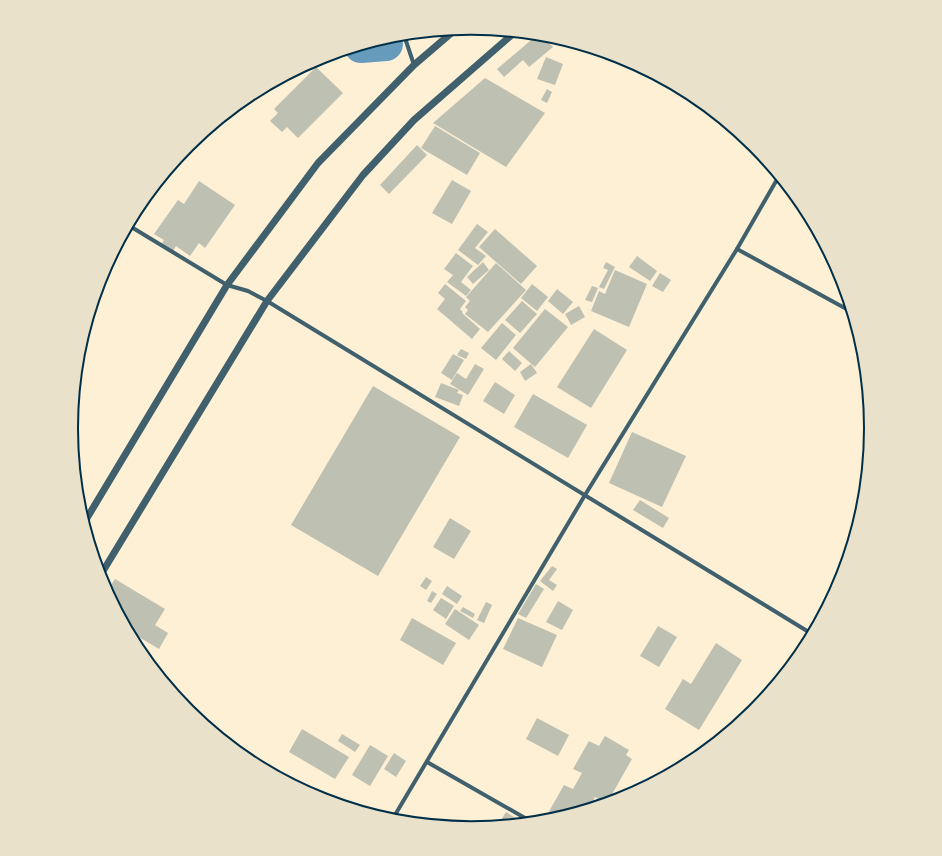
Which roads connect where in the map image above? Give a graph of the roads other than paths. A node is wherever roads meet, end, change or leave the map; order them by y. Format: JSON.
{"nodes":[{"id":1,"x":449,"y":36,"type":"edge"},
{"id":2,"x":509,"y":37,"type":"edge"},
{"id":3,"x":406,"y":41,"type":"edge"},
{"id":4,"x":414,"y":65,"type":"junction"},
{"id":5,"x":776,"y":181,"type":"edge"},
{"id":6,"x":133,"y":228,"type":"edge"},
{"id":7,"x":737,"y":249,"type":"junction"},
{"id":8,"x":227,"y":285,"type":"junction"},
{"id":9,"x":267,"y":301,"type":"junction"},
{"id":10,"x":845,"y":308,"type":"edge"},
{"id":11,"x":585,"y":495,"type":"junction"},
{"id":12,"x":88,"y":516,"type":"edge"},
{"id":13,"x":104,"y":569,"type":"edge"},
{"id":14,"x":807,"y":631,"type":"edge"},
{"id":15,"x":427,"y":762,"type":"junction"},
{"id":16,"x":396,"y":813,"type":"edge"},
{"id":17,"x":524,"y":818,"type":"edge"}],
"edges":[{"from":1,"to":4,"type":"street"},
{"from":2,"to":9,"type":"street"},
{"from":3,"to":4,"type":"street"},
{"from":4,"to":8,"type":"street"},
{"from":5,"to":7,"type":"street"},
{"from":6,"to":8,"type":"street"},
{"from":7,"to":10,"type":"street"},
{"from":7,"to":11,"type":"street"},
{"from":8,"to":9,"type":"street"},
{"from":8,"to":12,"type":"street"},
{"from":9,"to":11,"type":"street"},
{"from":9,"to":13,"type":"street"},
{"from":11,"to":14,"type":"street"},
{"from":11,"to":15,"type":"street"},
{"from":15,"to":16,"type":"street"},
{"from":15,"to":17,"type":"street"}]}
